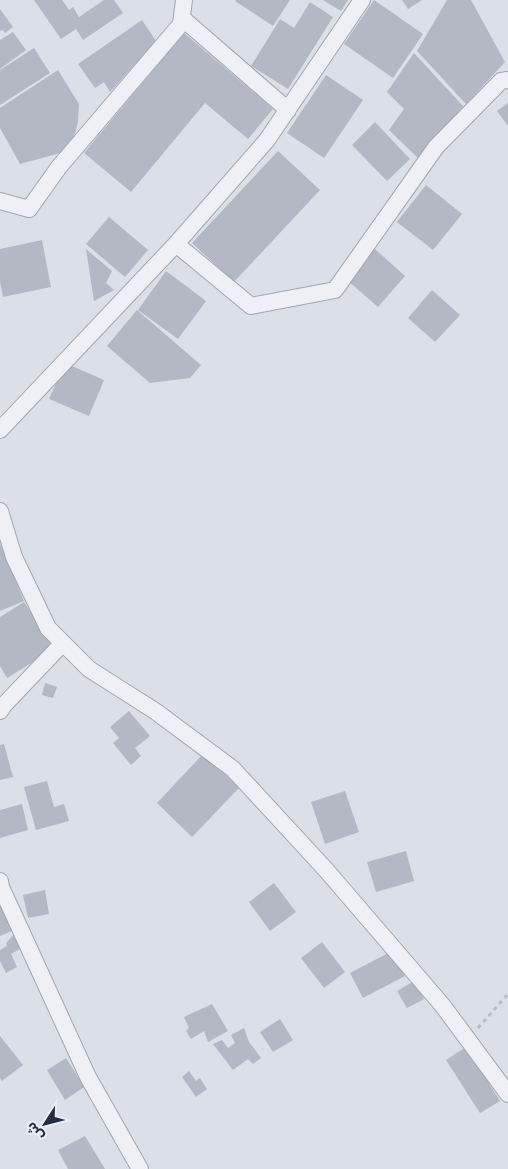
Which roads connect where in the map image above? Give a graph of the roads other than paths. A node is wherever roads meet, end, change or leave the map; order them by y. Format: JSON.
{"nodes":[{"id":1,"x":184,"y":0,"type":"edge"},
{"id":2,"x":362,"y":0,"type":"edge"},
{"id":3,"x":182,"y":18,"type":"junction"},
{"id":4,"x":508,"y":80,"type":"edge"},
{"id":5,"x":288,"y":110,"type":"junction"},
{"id":6,"x":0,"y":201,"type":"edge"},
{"id":7,"x":176,"y":244,"type":"junction"},
{"id":8,"x":0,"y":430,"type":"edge"},
{"id":9,"x":0,"y":512,"type":"edge"},
{"id":10,"x":63,"y":643,"type":"junction"},
{"id":11,"x":0,"y":711,"type":"edge"},
{"id":12,"x":0,"y":881,"type":"edge"},
{"id":13,"x":508,"y":1094,"type":"edge"},
{"id":14,"x":140,"y":1169,"type":"edge"}],
"edges":[{"from":1,"to":3,"type":"street"},
{"from":2,"to":5,"type":"street"},
{"from":3,"to":5,"type":"street"},
{"from":3,"to":6,"type":"street"},
{"from":4,"to":7,"type":"street"},
{"from":5,"to":7,"type":"street"},
{"from":7,"to":8,"type":"street"},
{"from":9,"to":10,"type":"street"},
{"from":10,"to":11,"type":"street"},
{"from":10,"to":13,"type":"street"},
{"from":12,"to":14,"type":"street"}]}
